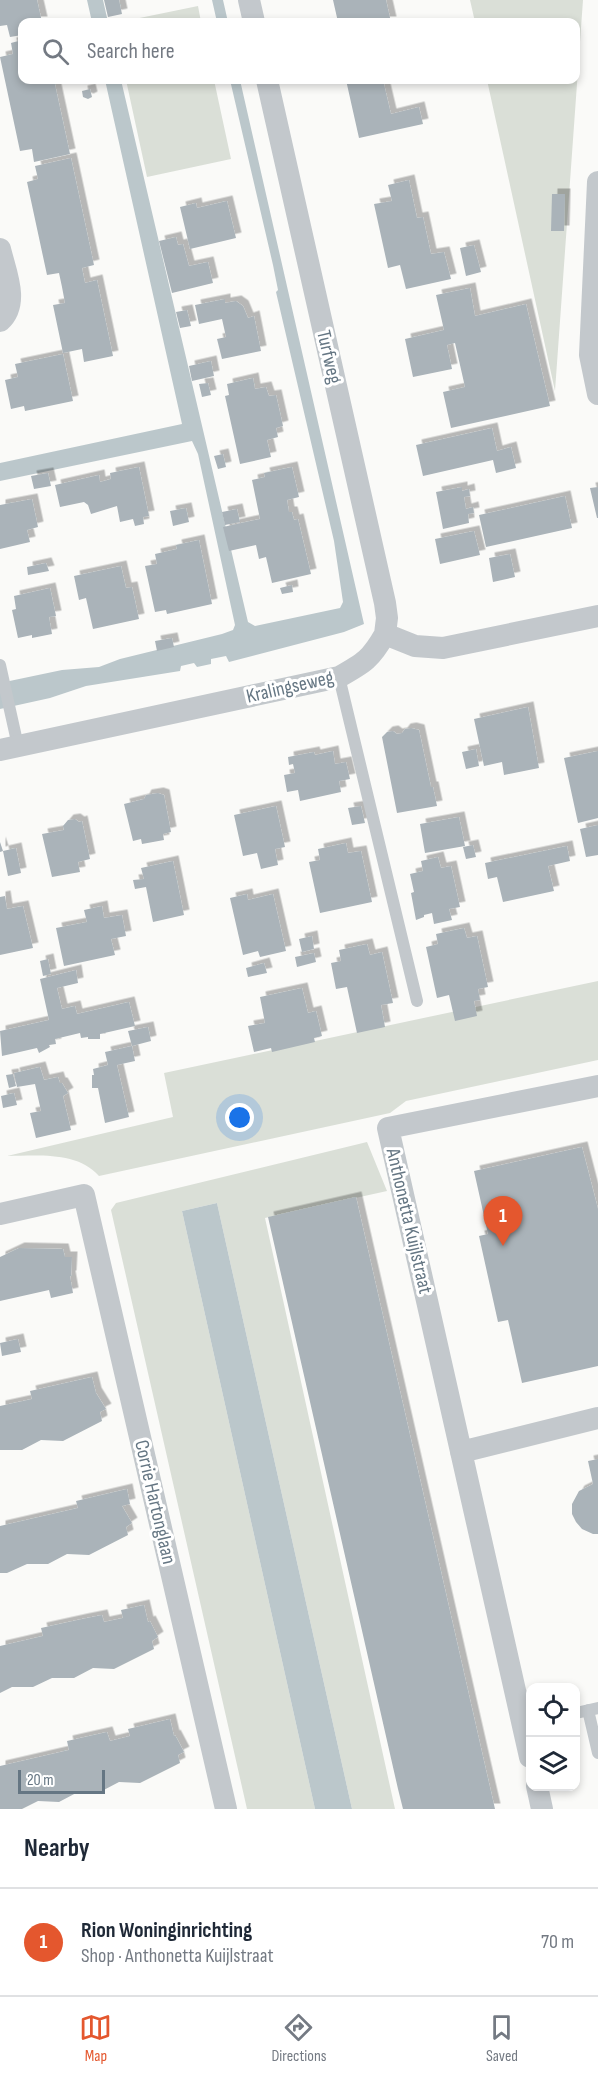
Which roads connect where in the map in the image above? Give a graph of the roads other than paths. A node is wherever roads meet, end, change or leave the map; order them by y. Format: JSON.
{"nodes":[{"id":1,"x":249,"y":0,"type":"edge"},
{"id":2,"x":253,"y":18,"type":"edge"},
{"id":3,"x":268,"y":84,"type":"edge"},
{"id":4,"x":598,"y":182,"type":"edge"},
{"id":5,"x":0,"y":249,"type":"edge"},
{"id":6,"x":3,"y":319,"type":"edge"},
{"id":7,"x":598,"y":394,"type":"edge"},
{"id":8,"x":598,"y":616,"type":"edge"},
{"id":9,"x":385,"y":634,"type":"junction"},
{"id":10,"x":0,"y":665,"type":"edge"},
{"id":11,"x":339,"y":677,"type":"junction"},
{"id":12,"x":9,"y":748,"type":"edge"},
{"id":13,"x":417,"y":1001,"type":"dead end"},
{"id":14,"x":598,"y":1086,"type":"edge"},
{"id":15,"x":0,"y":1215,"type":"edge"},
{"id":16,"x":598,"y":1418,"type":"edge"},
{"id":17,"x":460,"y":1452,"type":"junction"},
{"id":18,"x":587,"y":1710,"type":"edge"},
{"id":19,"x":526,"y":1719,"type":"edge"},
{"id":20,"x":598,"y":1753,"type":"edge"},
{"id":21,"x":538,"y":1791,"type":"edge"},
{"id":22,"x":226,"y":1809,"type":"edge"},
{"id":23,"x":543,"y":1809,"type":"edge"}],
"edges":[{"from":1,"to":2,"type":"street"},
{"from":3,"to":9,"type":"street","name":"Turfweg"},
{"from":4,"to":7,"type":"street"},
{"from":5,"to":6,"type":"street"},
{"from":8,"to":9,"type":"street"},
{"from":9,"to":11,"type":"street","name":"Kralingseweg"},
{"from":10,"to":12,"type":"lane"},
{"from":11,"to":12,"type":"street","name":"Kralingseweg"},
{"from":11,"to":13,"type":"lane"},
{"from":14,"to":17,"type":"street","name":"Anthonetta Kuijlstraat"},
{"from":15,"to":22,"type":"street","name":"Corrie Hartonglaan"},
{"from":16,"to":17,"type":"street"},
{"from":17,"to":19,"type":"street","name":"Anthonetta Kuijlstraat"},
{"from":18,"to":20,"type":"lane"},
{"from":21,"to":23,"type":"street"}]}
